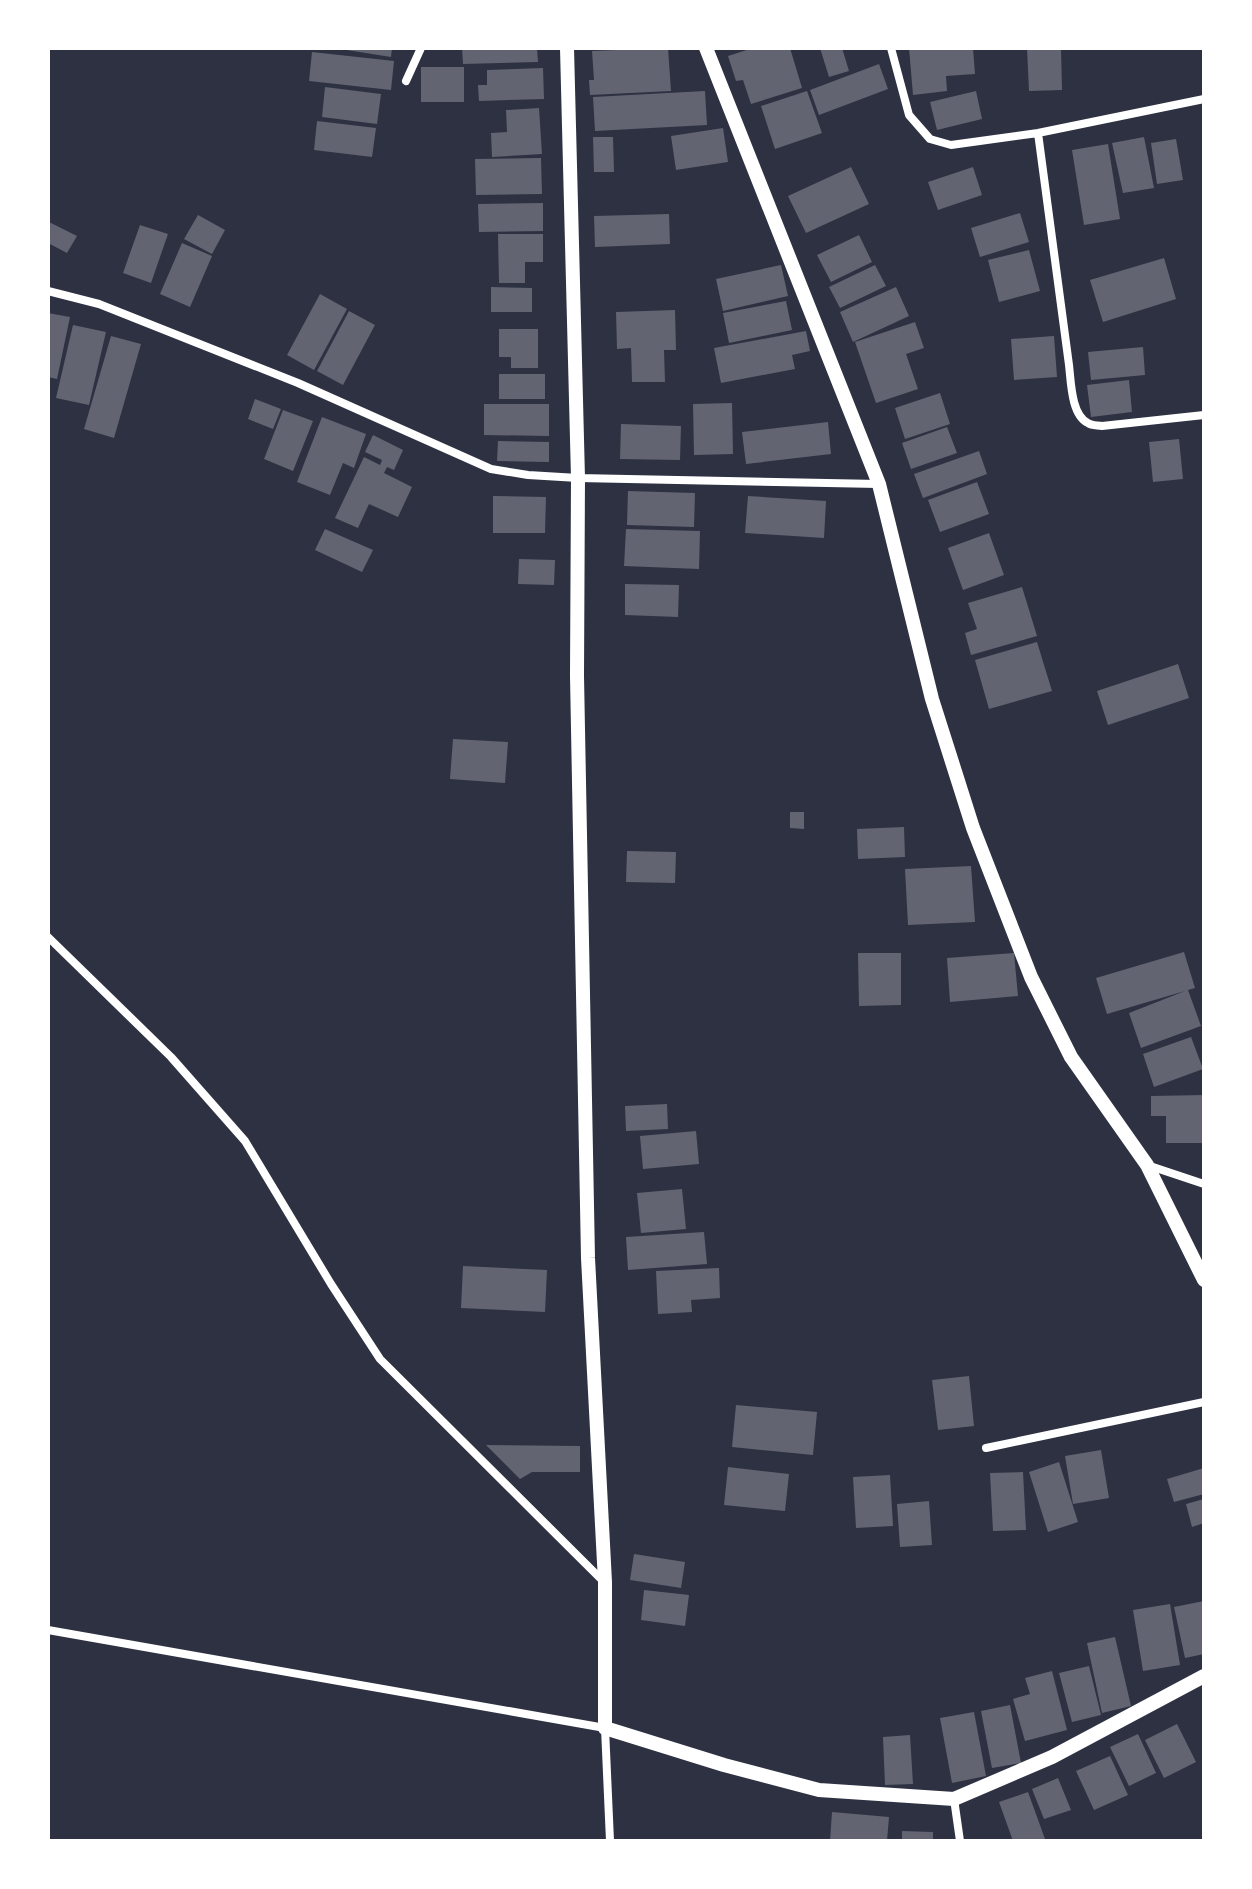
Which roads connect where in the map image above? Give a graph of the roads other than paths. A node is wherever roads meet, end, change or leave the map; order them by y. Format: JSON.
{"nodes":[{"id":1,"x":421,"y":48,"type":"edge"},
{"id":2,"x":567,"y":48,"type":"edge"},
{"id":3,"x":706,"y":48,"type":"edge"},
{"id":4,"x":891,"y":48,"type":"edge"},
{"id":5,"x":406,"y":81,"type":"dead end"},
{"id":6,"x":1204,"y":99,"type":"edge"},
{"id":7,"x":1038,"y":133,"type":"junction"},
{"id":8,"x":48,"y":291,"type":"edge"},
{"id":9,"x":1204,"y":415,"type":"edge"},
{"id":10,"x":578,"y":478,"type":"junction"},
{"id":11,"x":879,"y":484,"type":"junction"},
{"id":12,"x":48,"y":937,"type":"edge"},
{"id":13,"x":1147,"y":1165,"type":"junction"},
{"id":14,"x":1204,"y":1184,"type":"edge"},
{"id":15,"x":1204,"y":1280,"type":"edge"},
{"id":16,"x":1204,"y":1402,"type":"edge"},
{"id":17,"x":986,"y":1448,"type":"dead end"},
{"id":18,"x":605,"y":1582,"type":"junction"},
{"id":19,"x":48,"y":1630,"type":"edge"},
{"id":20,"x":1204,"y":1676,"type":"edge"},
{"id":21,"x":605,"y":1728,"type":"junction"},
{"id":22,"x":954,"y":1799,"type":"junction"},
{"id":23,"x":610,"y":1841,"type":"edge"},
{"id":24,"x":960,"y":1841,"type":"edge"}],
"edges":[{"from":1,"to":5,"type":"street"},
{"from":2,"to":10,"type":"street"},
{"from":3,"to":11,"type":"street"},
{"from":4,"to":7,"type":"street"},
{"from":6,"to":7,"type":"street"},
{"from":7,"to":9,"type":"street"},
{"from":8,"to":10,"type":"street"},
{"from":10,"to":11,"type":"street"},
{"from":10,"to":18,"type":"street"},
{"from":11,"to":13,"type":"street"},
{"from":12,"to":18,"type":"street"},
{"from":13,"to":14,"type":"street"},
{"from":13,"to":15,"type":"street"},
{"from":16,"to":17,"type":"street"},
{"from":18,"to":21,"type":"street"},
{"from":19,"to":21,"type":"street"},
{"from":20,"to":22,"type":"street"},
{"from":21,"to":22,"type":"street"},
{"from":21,"to":23,"type":"street"},
{"from":22,"to":24,"type":"street"}]}
